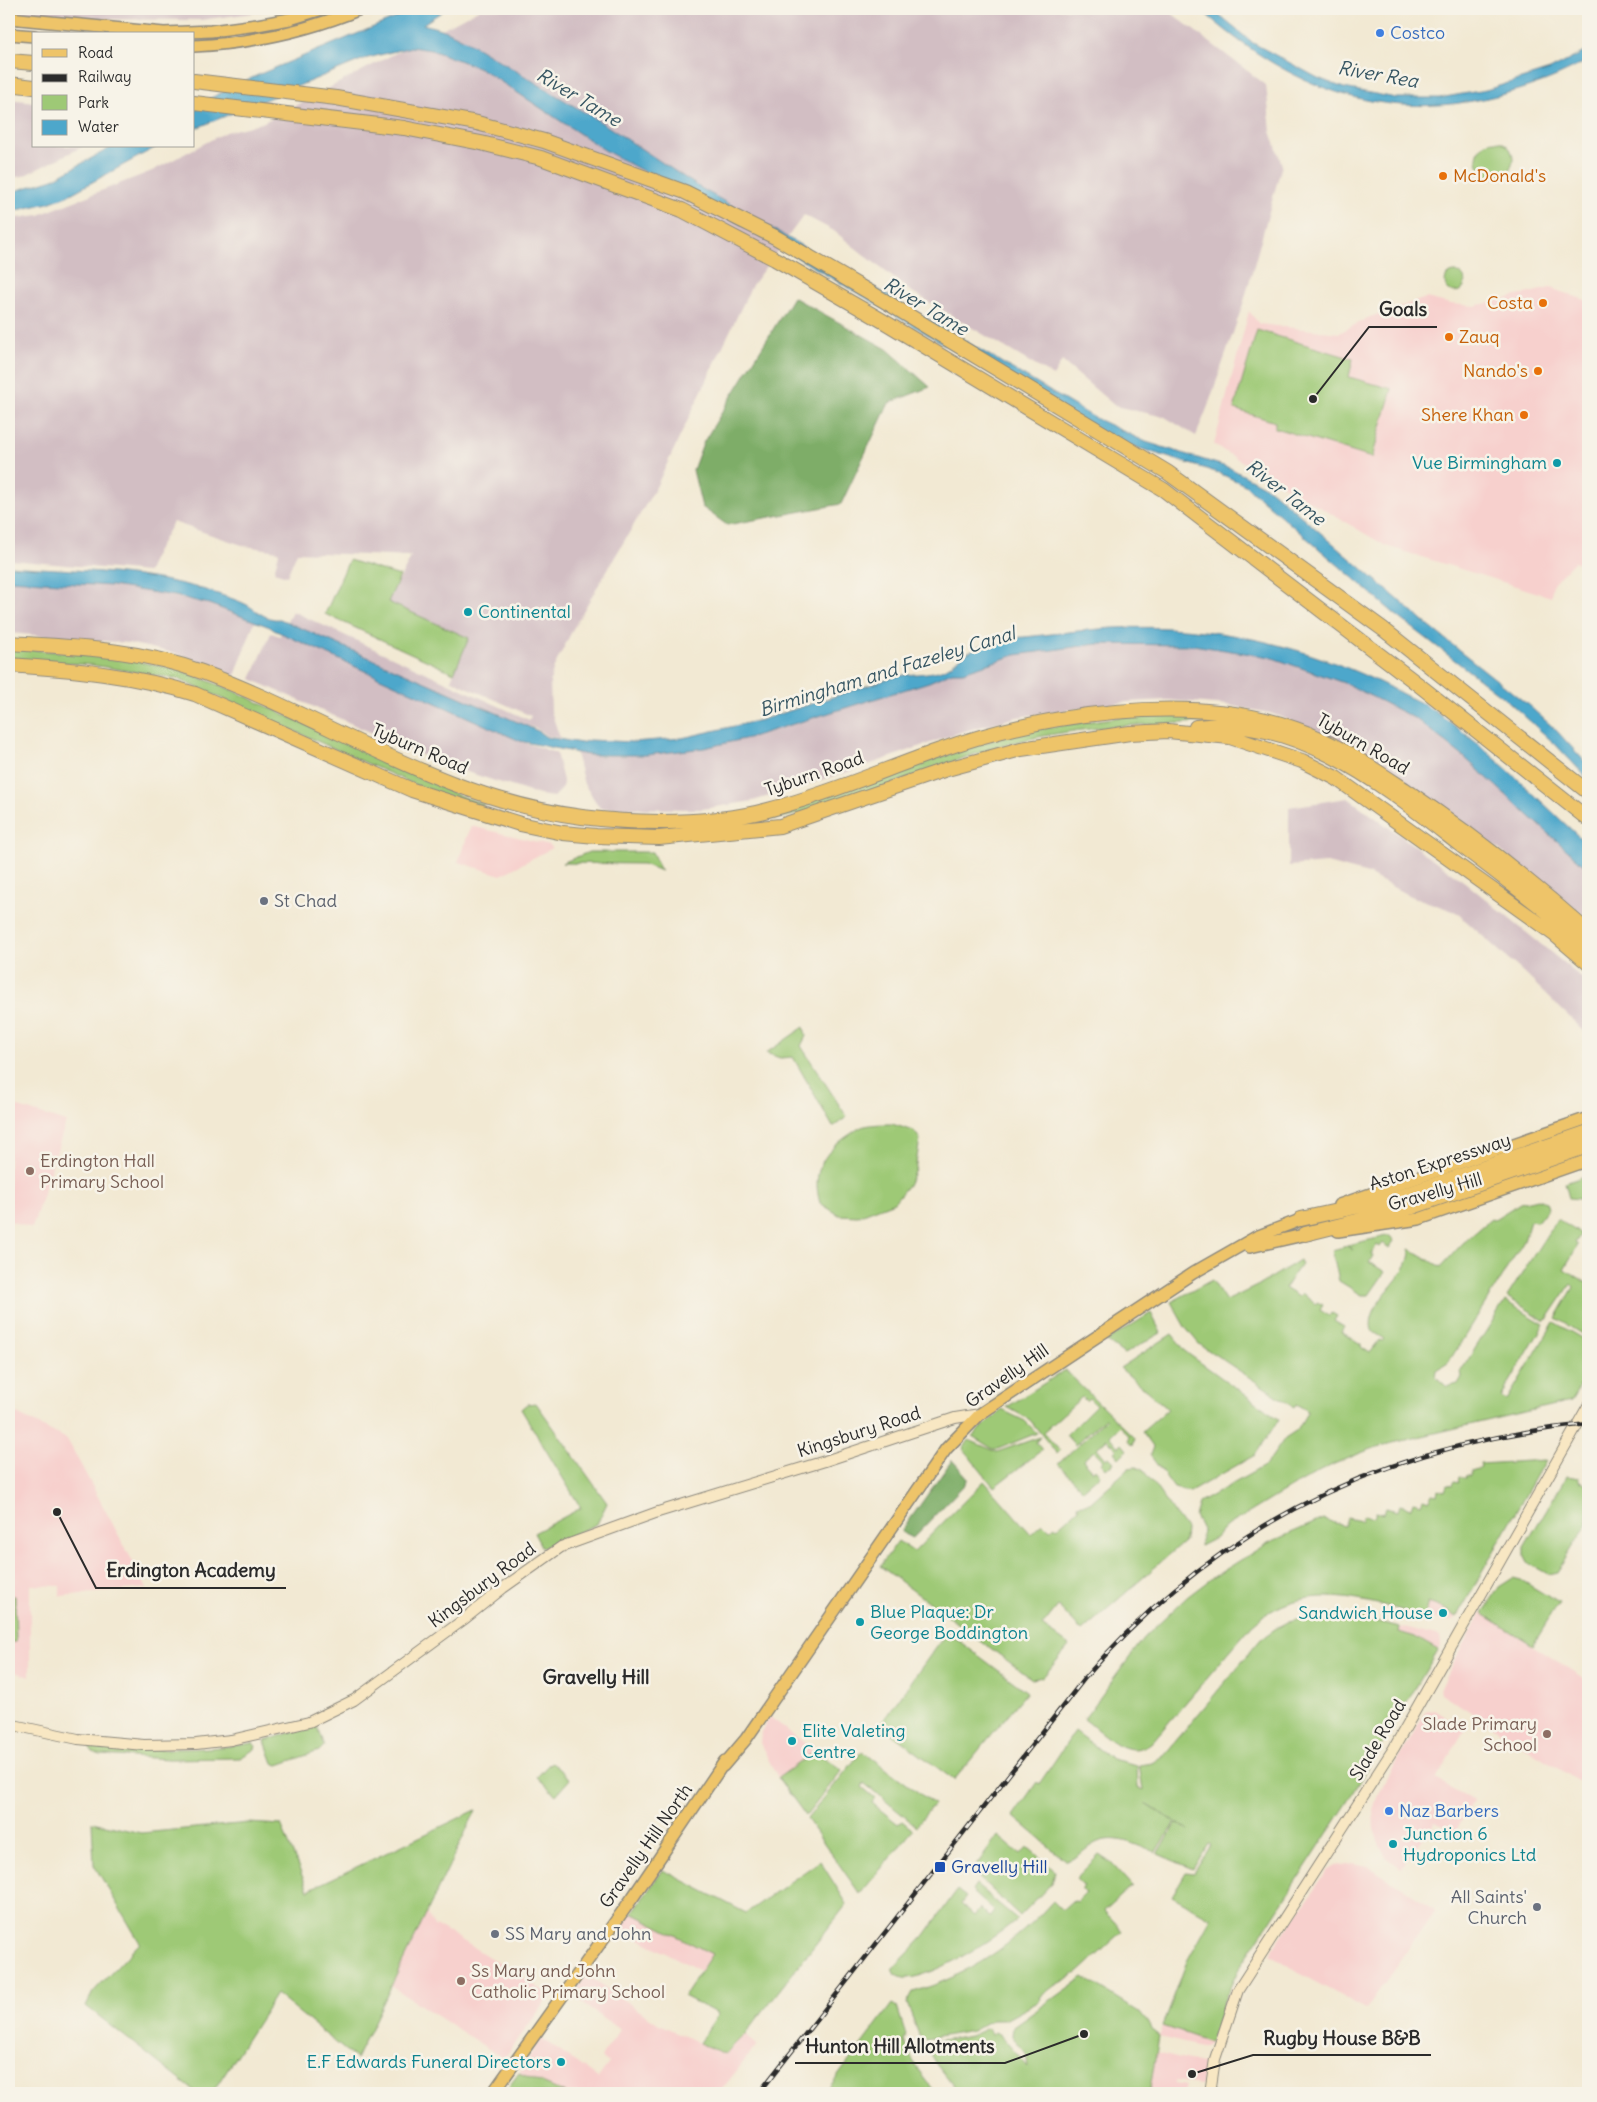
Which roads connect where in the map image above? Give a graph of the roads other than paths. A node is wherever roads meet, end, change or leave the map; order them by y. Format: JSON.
{"nodes":[{"id":1,"x":322,"y":9,"type":"edge"},
{"id":2,"x":360,"y":9,"type":"edge"},
{"id":3,"x":9,"y":18,"type":"edge"},
{"id":4,"x":154,"y":32,"type":"edge"},
{"id":5,"x":188,"y":32,"type":"edge"},
{"id":6,"x":9,"y":34,"type":"edge"},
{"id":7,"x":32,"y":36,"type":"edge"},
{"id":8,"x":195,"y":46,"type":"edge"},
{"id":9,"x":9,"y":61,"type":"edge"},
{"id":10,"x":32,"y":63,"type":"edge"},
{"id":11,"x":195,"y":82,"type":"edge"},
{"id":12,"x":9,"y":84,"type":"edge"},
{"id":13,"x":32,"y":87,"type":"edge"},
{"id":14,"x":195,"y":103,"type":"edge"},
{"id":15,"x":9,"y":643,"type":"edge"},
{"id":16,"x":9,"y":665,"type":"edge"},
{"id":17,"x":1168,"y":731,"type":"junction"},
{"id":18,"x":1588,"y":792,"type":"edge"},
{"id":19,"x":1588,"y":819,"type":"edge"},
{"id":20,"x":1553,"y":901,"type":"junction"},
{"id":21,"x":1588,"y":932,"type":"edge"},
{"id":22,"x":1588,"y":943,"type":"edge"},
{"id":23,"x":1588,"y":963,"type":"edge"},
{"id":24,"x":1588,"y":1118,"type":"edge"},
{"id":25,"x":1588,"y":1132,"type":"edge"},
{"id":26,"x":1588,"y":1146,"type":"edge"},
{"id":27,"x":1588,"y":1160,"type":"edge"},
{"id":28,"x":1301,"y":1219,"type":"junction"},
{"id":29,"x":1305,"y":1234,"type":"junction"},
{"id":30,"x":1229,"y":1253,"type":"junction"},
{"id":31,"x":1588,"y":1406,"type":"edge"},
{"id":32,"x":980,"y":1414,"type":"junction"},
{"id":33,"x":9,"y":1724,"type":"edge"},
{"id":34,"x":746,"y":1733,"type":"joint"},
{"id":35,"x":493,"y":2093,"type":"edge"},
{"id":36,"x":1210,"y":2093,"type":"edge"}],
"edges":[{"from":1,"to":5,"type":"main road"},
{"from":2,"to":8,"type":"main road"},
{"from":3,"to":4,"type":"main road"},
{"from":6,"to":7,"type":"main road"},
{"from":9,"to":10,"type":"highway"},
{"from":11,"to":18,"type":"highway"},
{"from":12,"to":13,"type":"highway"},
{"from":14,"to":19,"type":"highway"},
{"from":15,"to":20,"type":"highway","name":"Tyburn Road"},
{"from":16,"to":17,"type":"highway"},
{"from":17,"to":22,"type":"highway"},
{"from":17,"to":23,"type":"highway"},
{"from":20,"to":21,"type":"highway","name":"Tyburn Road"},
{"from":20,"to":22,"type":"highway"},
{"from":24,"to":28,"type":"main road","name":"Gravelly Hill"},
{"from":25,"to":28,"type":"highway","name":"Aston Expressway"},
{"from":26,"to":29,"type":"highway","name":"Aston Expressway"},
{"from":27,"to":29,"type":"main road","name":"Gravelly Hill"},
{"from":28,"to":30,"type":"main road","name":"Gravelly Hill"},
{"from":29,"to":30,"type":"main road","name":"Gravelly Hill"},
{"from":30,"to":32,"type":"main road","name":"Gravelly Hill"},
{"from":31,"to":36,"type":"street","name":"Slade Road"},
{"from":32,"to":33,"type":"street","name":"Kingsbury Road"},
{"from":32,"to":34,"type":"main road","name":"Gravelly Hill"},
{"from":34,"to":35,"type":"main road","name":"Gravelly Hill North"}]}
